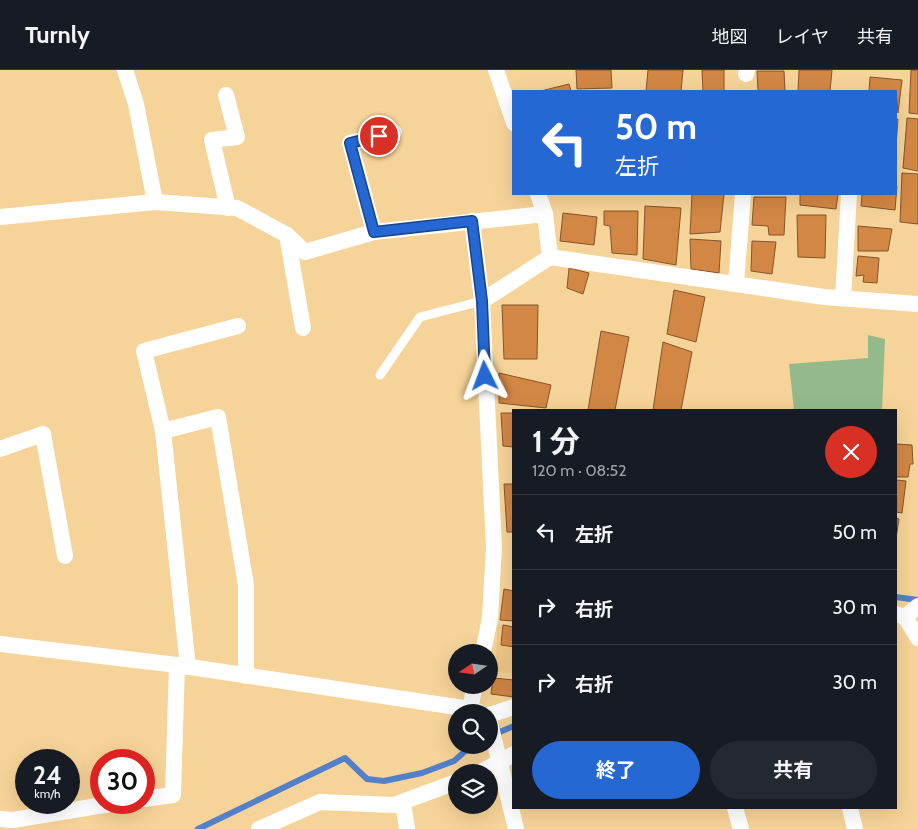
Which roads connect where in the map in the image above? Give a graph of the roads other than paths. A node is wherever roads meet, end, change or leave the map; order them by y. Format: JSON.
{"nodes":[{"id":1,"x":125,"y":70,"type":"edge"},
{"id":2,"x":496,"y":70,"type":"edge"},
{"id":3,"x":226,"y":95,"type":"dead end"},
{"id":4,"x":512,"y":117,"type":"edge"},
{"id":5,"x":394,"y":132,"type":"dead end"},
{"id":6,"x":538,"y":195,"type":"edge"},
{"id":7,"x":743,"y":195,"type":"edge"},
{"id":8,"x":849,"y":195,"type":"edge"},
{"id":9,"x":155,"y":202,"type":"junction"},
{"id":10,"x":228,"y":208,"type":"junction"},
{"id":11,"x":545,"y":214,"type":"junction"},
{"id":12,"x":0,"y":217,"type":"edge"},
{"id":13,"x":472,"y":221,"type":"junction"},
{"id":14,"x":374,"y":232,"type":"junction"},
{"id":15,"x":287,"y":235,"type":"junction"},
{"id":16,"x":550,"y":257,"type":"junction"},
{"id":17,"x":736,"y":284,"type":"junction"},
{"id":18,"x":842,"y":298,"type":"junction"},
{"id":19,"x":482,"y":301,"type":"junction"},
{"id":20,"x":918,"y":304,"type":"edge"},
{"id":21,"x":238,"y":326,"type":"dead end"},
{"id":22,"x":303,"y":328,"type":"dead end"},
{"id":23,"x":380,"y":375,"type":"dead end"},
{"id":24,"x":163,"y":431,"type":"junction"},
{"id":25,"x":0,"y":449,"type":"edge"},
{"id":26,"x":64,"y":556,"type":"dead end"},
{"id":27,"x":918,"y":606,"type":"edge"},
{"id":28,"x":901,"y":616,"type":"edge"},
{"id":29,"x":918,"y":638,"type":"edge"},
{"id":30,"x":0,"y":644,"type":"edge"},
{"id":31,"x":485,"y":644,"type":"edge"},
{"id":32,"x":182,"y":666,"type":"junction"},
{"id":33,"x":246,"y":676,"type":"junction"},
{"id":34,"x":448,"y":707,"type":"edge"},
{"id":35,"x":512,"y":707,"type":"edge"},
{"id":36,"x":498,"y":713,"type":"edge"},
{"id":37,"x":497,"y":754,"type":"edge"},
{"id":38,"x":512,"y":755,"type":"edge"},
{"id":39,"x":499,"y":763,"type":"junction"},
{"id":40,"x":448,"y":785,"type":"edge"},
{"id":41,"x":155,"y":797,"type":"edge"},
{"id":42,"x":403,"y":802,"type":"junction"},
{"id":43,"x":90,"y":807,"type":"edge"},
{"id":44,"x":735,"y":809,"type":"edge"},
{"id":45,"x":850,"y":809,"type":"edge"},
{"id":46,"x":0,"y":819,"type":"edge"},
{"id":47,"x":290,"y":823,"type":"edge"},
{"id":48,"x":259,"y":829,"type":"edge"},
{"id":49,"x":407,"y":829,"type":"edge"},
{"id":50,"x":516,"y":829,"type":"edge"},
{"id":51,"x":741,"y":829,"type":"edge"},
{"id":52,"x":855,"y":829,"type":"edge"}],
"edges":[{"from":1,"to":9,"type":"street"},
{"from":2,"to":4,"type":"street"},
{"from":3,"to":10,"type":"street"},
{"from":5,"to":14,"type":"street"},
{"from":6,"to":11,"type":"street"},
{"from":7,"to":17,"type":"street"},
{"from":8,"to":18,"type":"street"},
{"from":9,"to":10,"type":"street"},
{"from":9,"to":12,"type":"street"},
{"from":10,"to":15,"type":"street"},
{"from":11,"to":13,"type":"street"},
{"from":11,"to":16,"type":"street"},
{"from":13,"to":14,"type":"street"},
{"from":13,"to":19,"type":"street"},
{"from":14,"to":15,"type":"street"},
{"from":15,"to":22,"type":"street"},
{"from":16,"to":17,"type":"street"},
{"from":16,"to":19,"type":"street"},
{"from":17,"to":18,"type":"street"},
{"from":18,"to":20,"type":"street"},
{"from":19,"to":23,"type":"lane"},
{"from":19,"to":31,"type":"street"},
{"from":21,"to":24,"type":"street"},
{"from":24,"to":32,"type":"street"},
{"from":24,"to":33,"type":"street"},
{"from":25,"to":26,"type":"street"},
{"from":27,"to":28,"type":"street"},
{"from":28,"to":29,"type":"street"},
{"from":30,"to":32,"type":"street"},
{"from":32,"to":33,"type":"street"},
{"from":32,"to":41,"type":"street"},
{"from":33,"to":34,"type":"street"},
{"from":35,"to":36,"type":"street"},
{"from":37,"to":39,"type":"street"},
{"from":38,"to":39,"type":"street"},
{"from":39,"to":50,"type":"street"},
{"from":40,"to":42,"type":"street"},
{"from":42,"to":47,"type":"street"},
{"from":42,"to":49,"type":"street"},
{"from":43,"to":46,"type":"street"},
{"from":44,"to":51,"type":"street"},
{"from":45,"to":52,"type":"street"},
{"from":47,"to":48,"type":"street"}]}
